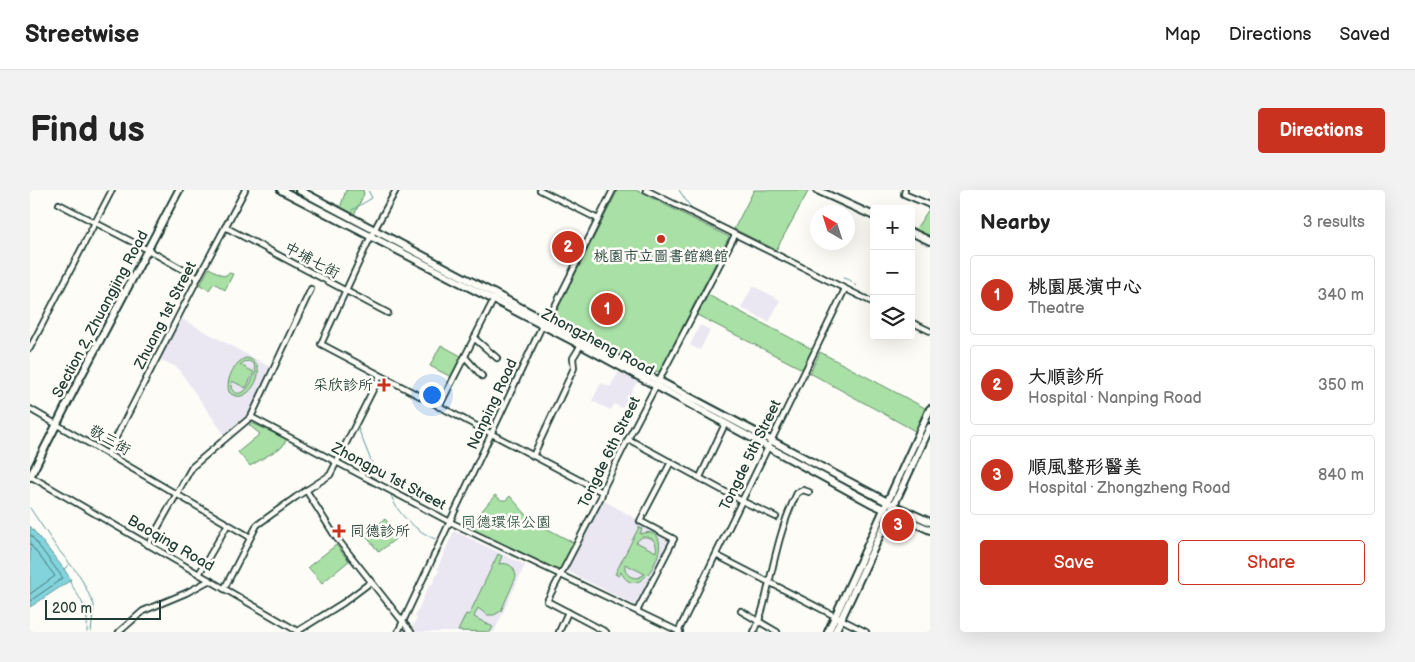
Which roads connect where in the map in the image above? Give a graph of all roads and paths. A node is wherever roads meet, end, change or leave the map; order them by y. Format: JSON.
{"nodes":[{"id":1,"x":112,"y":190,"type":"edge"},
{"id":2,"x":179,"y":190,"type":"edge"},
{"id":3,"x":245,"y":190,"type":"edge"},
{"id":4,"x":281,"y":190,"type":"edge"},
{"id":5,"x":299,"y":190,"type":"edge"},
{"id":6,"x":396,"y":190,"type":"edge"},
{"id":7,"x":540,"y":190,"type":"edge"},
{"id":8,"x":613,"y":190,"type":"edge"},
{"id":9,"x":646,"y":190,"type":"edge"},
{"id":10,"x":818,"y":190,"type":"edge"},
{"id":11,"x":905,"y":192,"type":"edge"},
{"id":12,"x":58,"y":204,"type":"dead end"},
{"id":13,"x":930,"y":205,"type":"edge"},
{"id":14,"x":870,"y":214,"type":"edge"},
{"id":15,"x":598,"y":220,"type":"junction"},
{"id":16,"x":95,"y":223,"type":"junction"},
{"id":17,"x":225,"y":227,"type":"junction"},
{"id":18,"x":372,"y":233,"type":"junction"},
{"id":19,"x":736,"y":234,"type":"junction"},
{"id":20,"x":915,"y":234,"type":"edge"},
{"id":21,"x":930,"y":240,"type":"edge"},
{"id":22,"x":148,"y":250,"type":"junction"},
{"id":23,"x":198,"y":278,"type":"junction"},
{"id":24,"x":311,"y":289,"type":"dead end"},
{"id":25,"x":845,"y":289,"type":"junction"},
{"id":26,"x":346,"y":291,"type":"junction"},
{"id":27,"x":495,"y":298,"type":"junction"},
{"id":28,"x":870,"y":301,"type":"edge"},
{"id":29,"x":388,"y":313,"type":"dead end"},
{"id":30,"x":545,"y":323,"type":"junction"},
{"id":31,"x":915,"y":324,"type":"edge"},
{"id":32,"x":930,"y":331,"type":"edge"},
{"id":33,"x":474,"y":338,"type":"junction"},
{"id":34,"x":581,"y":345,"type":"junction"},
{"id":35,"x":30,"y":348,"type":"edge"},
{"id":36,"x":464,"y":357,"type":"junction"},
{"id":37,"x":497,"y":358,"type":"dead end"},
{"id":38,"x":380,"y":376,"type":"junction"},
{"id":39,"x":482,"y":376,"type":"dead end"},
{"id":40,"x":657,"y":384,"type":"junction"},
{"id":41,"x":439,"y":407,"type":"junction"},
{"id":42,"x":30,"y":409,"type":"edge"},
{"id":43,"x":930,"y":409,"type":"edge"},
{"id":44,"x":251,"y":417,"type":"junction"},
{"id":45,"x":58,"y":424,"type":"junction"},
{"id":46,"x":725,"y":424,"type":"junction"},
{"id":47,"x":930,"y":427,"type":"edge"},
{"id":48,"x":491,"y":435,"type":"junction"},
{"id":49,"x":628,"y":439,"type":"junction"},
{"id":50,"x":771,"y":440,"type":"junction"},
{"id":51,"x":768,"y":448,"type":"junction"},
{"id":52,"x":108,"y":453,"type":"junction"},
{"id":53,"x":533,"y":456,"type":"junction"},
{"id":54,"x":337,"y":462,"type":"junction"},
{"id":55,"x":671,"y":462,"type":"junction"},
{"id":56,"x":30,"y":476,"type":"edge"},
{"id":57,"x":700,"y":477,"type":"junction"},
{"id":58,"x":306,"y":490,"type":"junction"},
{"id":59,"x":602,"y":492,"type":"junction"},
{"id":60,"x":809,"y":492,"type":"dead end"},
{"id":61,"x":177,"y":494,"type":"junction"},
{"id":62,"x":742,"y":501,"type":"junction"},
{"id":63,"x":889,"y":507,"type":"junction"},
{"id":64,"x":776,"y":517,"type":"dead end"},
{"id":65,"x":450,"y":522,"type":"junction"},
{"id":66,"x":930,"y":522,"type":"edge"},
{"id":67,"x":228,"y":524,"type":"junction"},
{"id":68,"x":930,"y":530,"type":"edge"},
{"id":69,"x":250,"y":537,"type":"junction"},
{"id":70,"x":148,"y":544,"type":"junction"},
{"id":71,"x":716,"y":555,"type":"junction"},
{"id":72,"x":199,"y":574,"type":"junction"},
{"id":73,"x":560,"y":575,"type":"junction"},
{"id":74,"x":210,"y":580,"type":"junction"},
{"id":75,"x":371,"y":582,"type":"junction"},
{"id":76,"x":769,"y":583,"type":"junction"},
{"id":77,"x":224,"y":589,"type":"junction"},
{"id":78,"x":637,"y":610,"type":"junction"},
{"id":79,"x":740,"y":611,"type":"dead end"},
{"id":80,"x":568,"y":612,"type":"junction"},
{"id":81,"x":837,"y":618,"type":"junction"},
{"id":82,"x":759,"y":621,"type":"junction"},
{"id":83,"x":403,"y":622,"type":"junction"},
{"id":84,"x":119,"y":632,"type":"edge"},
{"id":85,"x":298,"y":632,"type":"edge"},
{"id":86,"x":398,"y":632,"type":"edge"},
{"id":87,"x":411,"y":632,"type":"edge"},
{"id":88,"x":559,"y":632,"type":"edge"},
{"id":89,"x":606,"y":632,"type":"edge"},
{"id":90,"x":679,"y":632,"type":"edge"},
{"id":91,"x":754,"y":632,"type":"edge"},
{"id":92,"x":777,"y":632,"type":"edge"},
{"id":93,"x":828,"y":632,"type":"edge"},
{"id":94,"x":835,"y":632,"type":"edge"},
{"id":95,"x":866,"y":632,"type":"edge"}],
"edges":[{"from":1,"to":16,"type":"street"},
{"from":2,"to":22,"type":"street","name":"Section 2, Zhuangjing Road"},
{"from":3,"to":17,"type":"street","name":"Zhuang 1st Street"},
{"from":4,"to":18,"type":"street","name":"Zhongzheng Road"},
{"from":5,"to":18,"type":"street","name":"Zhongzheng Road"},
{"from":6,"to":18,"type":"street"},
{"from":7,"to":15,"type":"street"},
{"from":8,"to":15,"type":"street","name":"Nanping Road"},
{"from":9,"to":19,"type":"street"},
{"from":10,"to":14,"type":"street"},
{"from":11,"to":13,"type":"street"},
{"from":12,"to":16,"type":"street"},
{"from":15,"to":30,"type":"street","name":"Nanping Road"},
{"from":16,"to":22,"type":"street"},
{"from":16,"to":35,"type":"street"},
{"from":17,"to":23,"type":"street","name":"Zhuang 1st Street"},
{"from":17,"to":26,"type":"street","name":"中埔七街"},
{"from":18,"to":26,"type":"street"},
{"from":18,"to":27,"type":"street","name":"Zhongzheng Road"},
{"from":19,"to":25,"type":"street"},
{"from":19,"to":40,"type":"street","name":"Tongde 6th Street"},
{"from":20,"to":21,"type":"street"},
{"from":22,"to":23,"type":"street"},
{"from":22,"to":45,"type":"street","name":"Section 2, Zhuangjing Road"},
{"from":23,"to":52,"type":"street","name":"Zhuang 1st Street"},
{"from":24,"to":44,"type":"street"},
{"from":25,"to":28,"type":"street"},
{"from":25,"to":50,"type":"street","name":"Tongde 5th Street"},
{"from":26,"to":29,"type":"street","name":"中埔七街"},
{"from":26,"to":38,"type":"street"},
{"from":27,"to":30,"type":"street","name":"Zhongzheng Road"},
{"from":27,"to":33,"type":"street"},
{"from":30,"to":34,"type":"street","name":"Zhongzheng Road"},
{"from":30,"to":40,"type":"street","name":"Zhongzheng Road"},
{"from":30,"to":48,"type":"street","name":"Nanping Road"},
{"from":31,"to":32,"type":"street"},
{"from":33,"to":36,"type":"street"},
{"from":33,"to":37,"type":"street"},
{"from":34,"to":40,"type":"street","name":"Zhongzheng Road"},
{"from":34,"to":53,"type":"street"},
{"from":36,"to":39,"type":"street"},
{"from":36,"to":41,"type":"street"},
{"from":38,"to":41,"type":"street"},
{"from":38,"to":54,"type":"street"},
{"from":40,"to":46,"type":"street","name":"Zhongzheng Road"},
{"from":40,"to":49,"type":"street","name":"Tongde 6th Street"},
{"from":40,"to":50,"type":"street","name":"Zhongzheng Road"},
{"from":41,"to":48,"type":"street"},
{"from":42,"to":45,"type":"street","name":"敬三街"},
{"from":43,"to":63,"type":"street"},
{"from":44,"to":54,"type":"street","name":"Zhongpu 1st Street"},
{"from":44,"to":61,"type":"street"},
{"from":45,"to":52,"type":"street","name":"敬三街"},
{"from":45,"to":56,"type":"street","name":"Section 2, Zhuangjing Road"},
{"from":46,"to":51,"type":"street","name":"Zhongzheng Road"},
{"from":46,"to":57,"type":"street"},
{"from":47,"to":63,"type":"street"},
{"from":48,"to":53,"type":"street"},
{"from":48,"to":65,"type":"street","name":"Nanping Road"},
{"from":49,"to":55,"type":"street"},
{"from":49,"to":59,"type":"street","name":"Tongde 6th Street"},
{"from":50,"to":51,"type":"street","name":"Tongde 5th Street"},
{"from":50,"to":63,"type":"street","name":"Zhongzheng Road"},
{"from":51,"to":62,"type":"street","name":"Tongde 5th Street"},
{"from":51,"to":63,"type":"street","name":"Zhongzheng Road"},
{"from":52,"to":61,"type":"street","name":"敬三街"},
{"from":53,"to":59,"type":"street"},
{"from":54,"to":58,"type":"street"},
{"from":54,"to":65,"type":"street","name":"Zhongpu 1st Street"},
{"from":55,"to":57,"type":"street"},
{"from":55,"to":78,"type":"street"},
{"from":56,"to":70,"type":"street","name":"Baoqing Road"},
{"from":57,"to":62,"type":"street"},
{"from":58,"to":69,"type":"street"},
{"from":58,"to":75,"type":"street"},
{"from":59,"to":73,"type":"street","name":"Tongde 6th Street"},
{"from":60,"to":76,"type":"street"},
{"from":61,"to":67,"type":"street","name":"敬三街"},
{"from":61,"to":70,"type":"street"},
{"from":62,"to":64,"type":"street"},
{"from":62,"to":71,"type":"street","name":"Tongde 5th Street"},
{"from":63,"to":66,"type":"street","name":"Zhongzheng Road"},
{"from":63,"to":68,"type":"street","name":"Zhongzheng Road"},
{"from":63,"to":81,"type":"street"},
{"from":65,"to":73,"type":"street","name":"Zhongpu 1st Street"},
{"from":65,"to":83,"type":"street","name":"Nanping Road"},
{"from":67,"to":69,"type":"street","name":"敬三街"},
{"from":67,"to":72,"type":"street"},
{"from":69,"to":77,"type":"street"},
{"from":70,"to":72,"type":"street","name":"Baoqing Road"},
{"from":71,"to":76,"type":"street"},
{"from":71,"to":90,"type":"street","name":"Tongde 5th Street"},
{"from":72,"to":74,"type":"street","name":"Baoqing Road"},
{"from":73,"to":78,"type":"street","name":"Zhongpu 1st Street"},
{"from":73,"to":80,"type":"street","name":"Tongde 6th Street"},
{"from":74,"to":77,"type":"street","name":"Baoqing Road"},
{"from":74,"to":84,"type":"street"},
{"from":75,"to":83,"type":"street"},
{"from":75,"to":85,"type":"street"},
{"from":76,"to":81,"type":"street"},
{"from":76,"to":82,"type":"street"},
{"from":77,"to":85,"type":"street","name":"Baoqing Road"},
{"from":78,"to":90,"type":"street","name":"Zhongpu 1st Street"},
{"from":79,"to":82,"type":"street"},
{"from":80,"to":88,"type":"street"},
{"from":80,"to":89,"type":"street"},
{"from":81,"to":93,"type":"street"},
{"from":81,"to":94,"type":"street"},
{"from":81,"to":95,"type":"street"},
{"from":82,"to":91,"type":"street"},
{"from":82,"to":92,"type":"street"},
{"from":83,"to":86,"type":"street","name":"Nanping Road"},
{"from":83,"to":87,"type":"street"}]}
